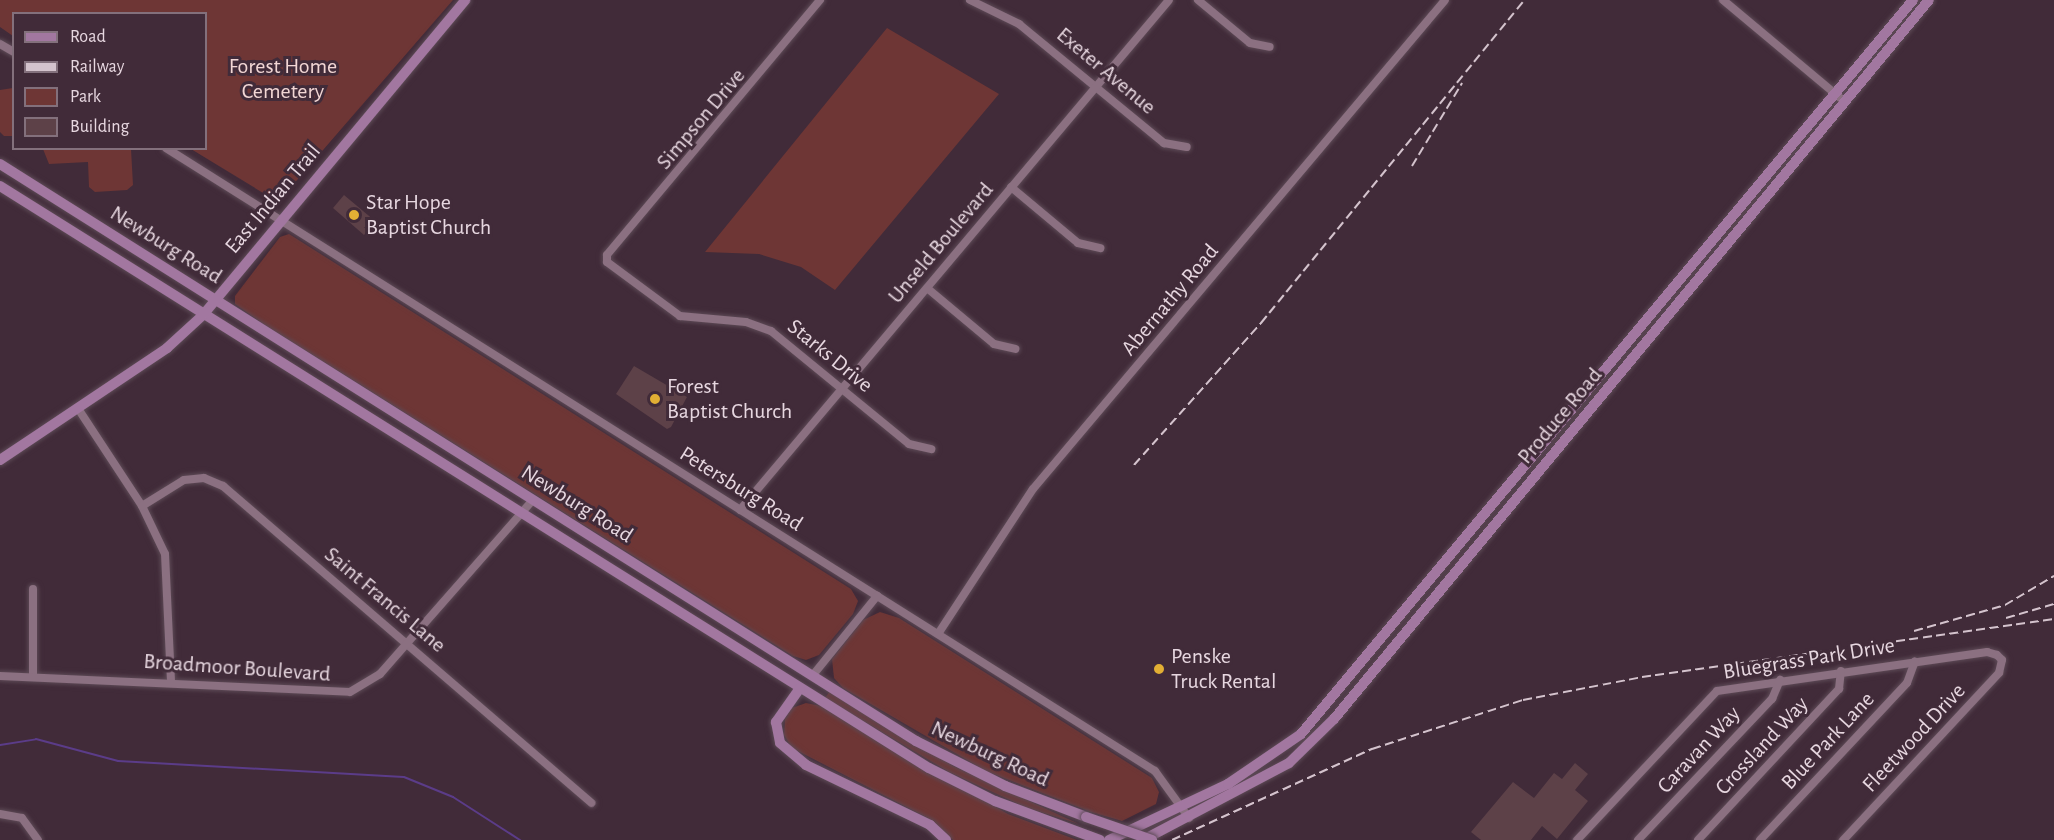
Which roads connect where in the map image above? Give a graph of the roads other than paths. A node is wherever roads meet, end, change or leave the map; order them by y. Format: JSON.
{"nodes":[{"id":1,"x":465,"y":0,"type":"edge"},
{"id":2,"x":820,"y":0,"type":"edge"},
{"id":3,"x":970,"y":0,"type":"edge"},
{"id":4,"x":1169,"y":0,"type":"edge"},
{"id":5,"x":1198,"y":0,"type":"edge"},
{"id":6,"x":1445,"y":0,"type":"edge"},
{"id":7,"x":1723,"y":0,"type":"edge"},
{"id":8,"x":1913,"y":0,"type":"edge"},
{"id":9,"x":1929,"y":0,"type":"edge"},
{"id":10,"x":1270,"y":47,"type":"dead end"},
{"id":11,"x":1096,"y":86,"type":"junction"},
{"id":12,"x":1834,"y":93,"type":"junction"},
{"id":13,"x":1845,"y":102,"type":"junction"},
{"id":14,"x":1187,"y":147,"type":"dead end"},
{"id":15,"x":169,"y":150,"type":"edge"},
{"id":16,"x":0,"y":164,"type":"edge"},
{"id":17,"x":0,"y":186,"type":"edge"},
{"id":18,"x":1011,"y":187,"type":"junction"},
{"id":19,"x":280,"y":220,"type":"junction"},
{"id":20,"x":1100,"y":248,"type":"dead end"},
{"id":21,"x":606,"y":258,"type":"joint"},
{"id":22,"x":927,"y":288,"type":"junction"},
{"id":23,"x":217,"y":301,"type":"junction"},
{"id":24,"x":203,"y":315,"type":"junction"},
{"id":25,"x":1015,"y":349,"type":"dead end"},
{"id":26,"x":842,"y":388,"type":"junction"},
{"id":27,"x":79,"y":410,"type":"junction"},
{"id":28,"x":931,"y":449,"type":"dead end"},
{"id":29,"x":0,"y":460,"type":"edge"},
{"id":30,"x":533,"y":500,"type":"junction"},
{"id":31,"x":142,"y":506,"type":"junction"},
{"id":32,"x":740,"y":510,"type":"junction"},
{"id":33,"x":522,"y":513,"type":"junction"},
{"id":34,"x":33,"y":589,"type":"dead end"},
{"id":35,"x":877,"y":596,"type":"junction"},
{"id":36,"x":938,"y":634,"type":"junction"},
{"id":37,"x":407,"y":643,"type":"junction"},
{"id":38,"x":2000,"y":658,"type":"joint"},
{"id":39,"x":1915,"y":662,"type":"junction"},
{"id":40,"x":1841,"y":671,"type":"junction"},
{"id":41,"x":33,"y":674,"type":"junction"},
{"id":42,"x":813,"y":675,"type":"junction"},
{"id":43,"x":0,"y":676,"type":"edge"},
{"id":44,"x":1780,"y":680,"type":"junction"},
{"id":45,"x":171,"y":683,"type":"junction"},
{"id":46,"x":800,"y":688,"type":"junction"},
{"id":47,"x":591,"y":803,"type":"dead end"},
{"id":48,"x":1184,"y":806,"type":"junction"},
{"id":49,"x":0,"y":814,"type":"edge"},
{"id":50,"x":1189,"y":818,"type":"junction"},
{"id":51,"x":38,"y":840,"type":"edge"},
{"id":52,"x":946,"y":840,"type":"edge"},
{"id":53,"x":1101,"y":840,"type":"edge"},
{"id":54,"x":1110,"y":840,"type":"edge"},
{"id":55,"x":1143,"y":840,"type":"edge"},
{"id":56,"x":1152,"y":840,"type":"edge"},
{"id":57,"x":1577,"y":840,"type":"edge"},
{"id":58,"x":1638,"y":840,"type":"edge"},
{"id":59,"x":1698,"y":840,"type":"edge"},
{"id":60,"x":1760,"y":840,"type":"edge"},
{"id":61,"x":1843,"y":840,"type":"edge"}],
"edges":[{"from":1,"to":19,"type":"main road","name":"East Indian Trail"},
{"from":2,"to":21,"type":"street","name":"Simpson Drive"},
{"from":3,"to":11,"type":"street","name":"Exeter Avenue"},
{"from":4,"to":11,"type":"street","name":"Unseld Boulevard"},
{"from":5,"to":10,"type":"street"},
{"from":6,"to":36,"type":"street","name":"Abernathy Road"},
{"from":7,"to":12,"type":"street"},
{"from":8,"to":12,"type":"main road","name":"Produce Road"},
{"from":9,"to":13,"type":"main road","name":"Produce Road"},
{"from":11,"to":14,"type":"street","name":"Exeter Avenue"},
{"from":11,"to":18,"type":"street","name":"Unseld Boulevard"},
{"from":12,"to":13,"type":"street"},
{"from":12,"to":48,"type":"main road","name":"Produce Road"},
{"from":13,"to":50,"type":"main road","name":"Produce Road"},
{"from":15,"to":19,"type":"street","name":"Petersburg Road"},
{"from":16,"to":23,"type":"main road","name":"Newburg Road"},
{"from":17,"to":24,"type":"main road","name":"Newburg Road"},
{"from":18,"to":20,"type":"street"},
{"from":18,"to":22,"type":"street","name":"Unseld Boulevard"},
{"from":19,"to":23,"type":"main road","name":"East Indian Trail"},
{"from":19,"to":32,"type":"street","name":"Petersburg Road"},
{"from":21,"to":26,"type":"street","name":"Starks Drive"},
{"from":22,"to":25,"type":"street"},
{"from":22,"to":26,"type":"street","name":"Unseld Boulevard"},
{"from":23,"to":24,"type":"main road","name":"East Indian Trail"},
{"from":23,"to":30,"type":"main road","name":"Newburg Road"},
{"from":24,"to":27,"type":"main road","name":"East Indian Trail"},
{"from":24,"to":33,"type":"main road","name":"Newburg Road"},
{"from":26,"to":28,"type":"street","name":"Starks Drive"},
{"from":26,"to":32,"type":"street","name":"Unseld Boulevard"},
{"from":27,"to":29,"type":"main road","name":"East Indian Trail"},
{"from":27,"to":31,"type":"street"},
{"from":30,"to":33,"type":"street","name":"Broadmoor Boulevard"},
{"from":30,"to":42,"type":"main road","name":"Newburg Road"},
{"from":31,"to":37,"type":"street","name":"Saint Francis Lane"},
{"from":31,"to":45,"type":"street"},
{"from":32,"to":35,"type":"street","name":"Petersburg Road"},
{"from":33,"to":37,"type":"street","name":"Broadmoor Boulevard"},
{"from":33,"to":46,"type":"main road","name":"Newburg Road"},
{"from":34,"to":41,"type":"street"},
{"from":35,"to":36,"type":"street","name":"Petersburg Road"},
{"from":35,"to":42,"type":"street"},
{"from":36,"to":48,"type":"street","name":"Petersburg Road"},
{"from":37,"to":45,"type":"street","name":"Broadmoor Boulevard"},
{"from":37,"to":47,"type":"street","name":"Saint Francis Lane"},
{"from":38,"to":39,"type":"street","name":"Bluegrass Park Drive"},
{"from":38,"to":61,"type":"street","name":"Fleetwood Drive"},
{"from":39,"to":40,"type":"street","name":"Bluegrass Park Drive"},
{"from":39,"to":60,"type":"street","name":"Blue Park Lane"},
{"from":40,"to":44,"type":"street","name":"Bluegrass Park Drive"},
{"from":40,"to":59,"type":"street","name":"Crossland Way"},
{"from":41,"to":43,"type":"street","name":"Broadmoor Boulevard"},
{"from":41,"to":45,"type":"street","name":"Broadmoor Boulevard"},
{"from":42,"to":56,"type":"main road","name":"Newburg Road","bridge":true},
{"from":44,"to":57,"type":"street","name":"Bluegrass Park Drive"},
{"from":44,"to":58,"type":"street","name":"Caravan Way"},
{"from":46,"to":52,"type":"main road"},
{"from":46,"to":53,"type":"main road","name":"Newburg Road"},
{"from":48,"to":50,"type":"street","name":"Petersburg Road"},
{"from":48,"to":54,"type":"main road","name":"Produce Road"},
{"from":49,"to":51,"type":"street"},
{"from":50,"to":55,"type":"main road","name":"Produce Road"}]}
